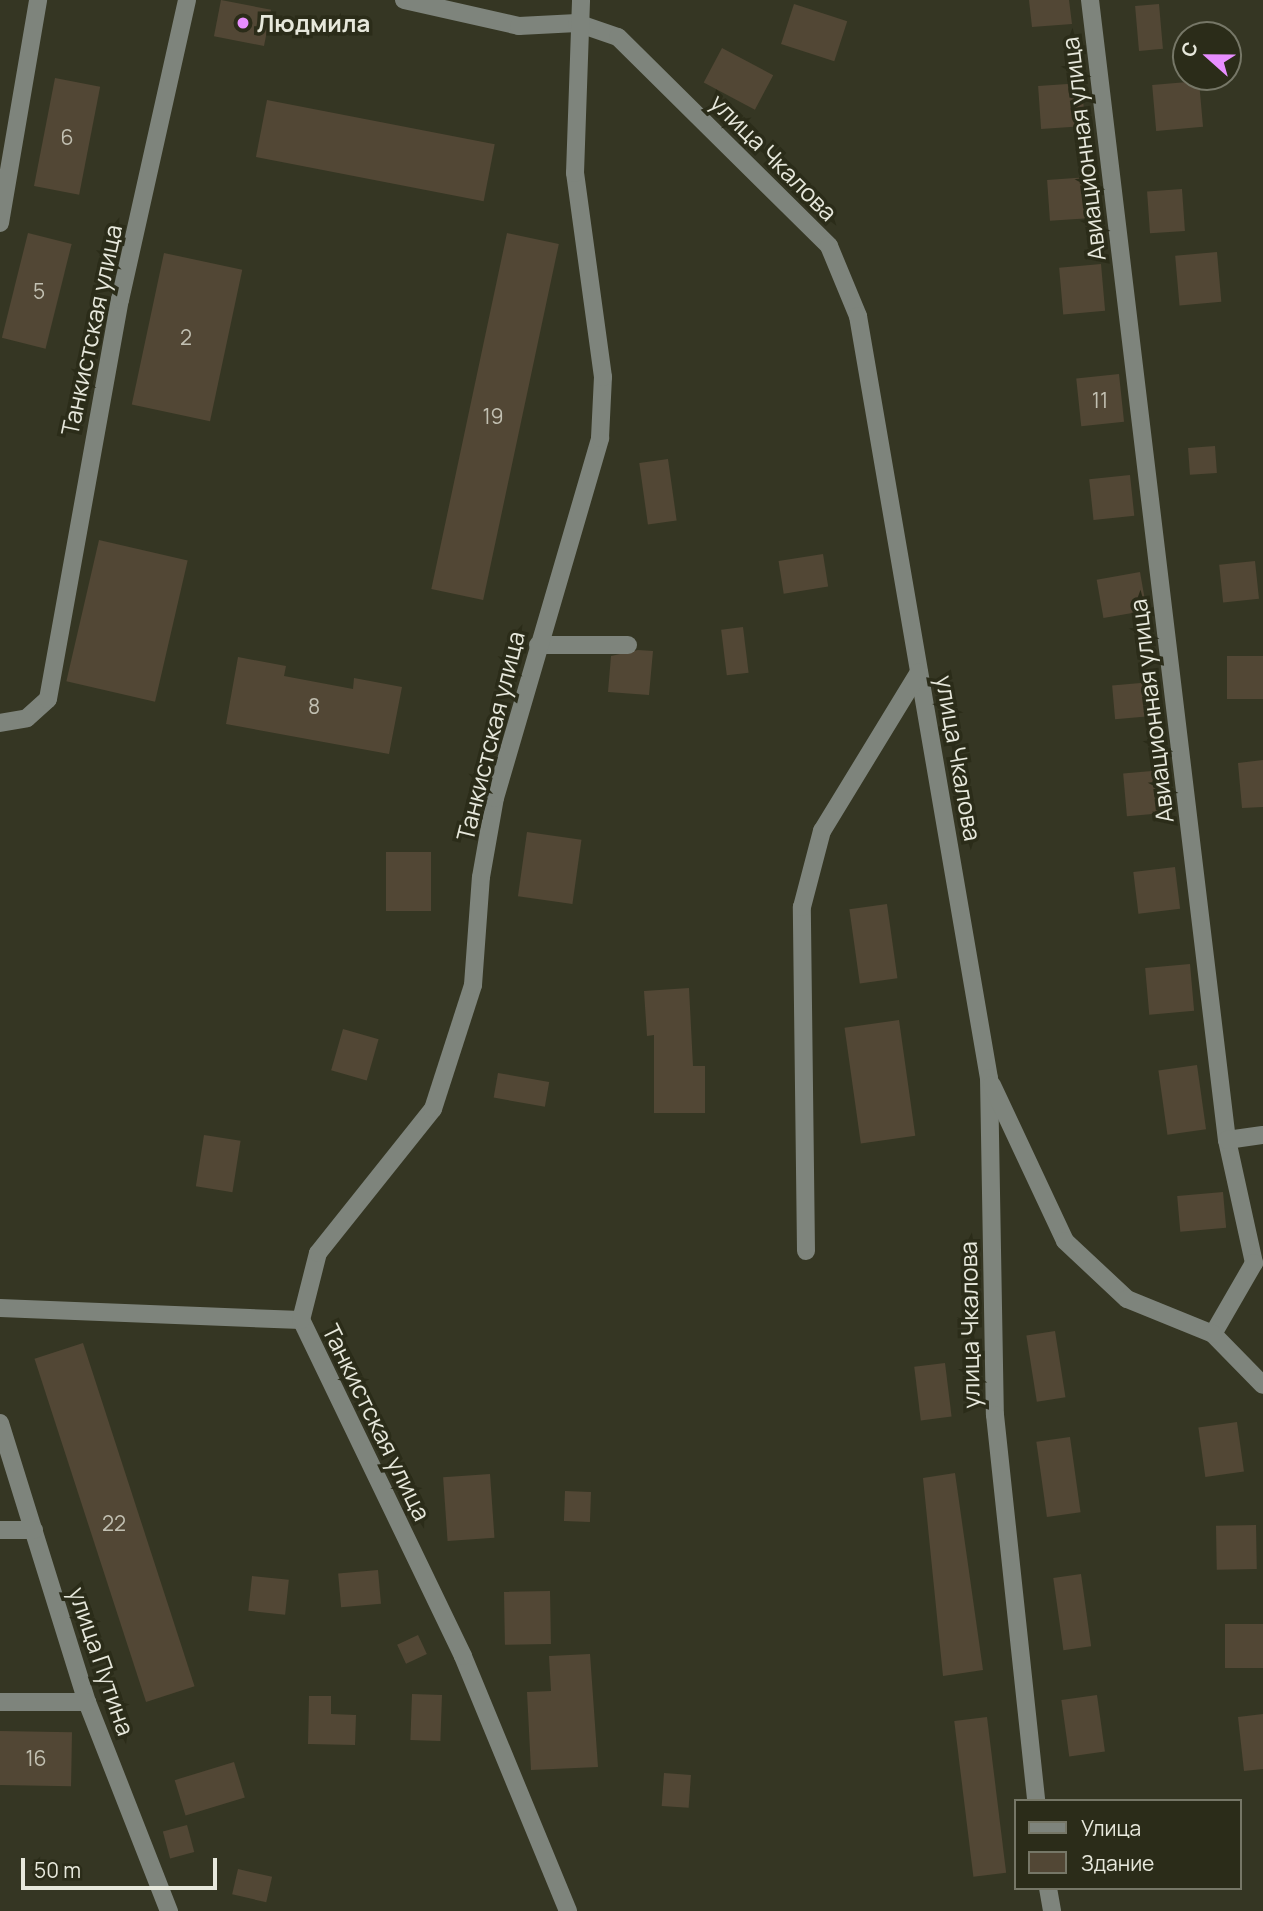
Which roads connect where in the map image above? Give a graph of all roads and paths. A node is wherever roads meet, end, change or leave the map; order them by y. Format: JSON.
{"nodes":[{"id":1,"x":38,"y":0,"type":"edge"},
{"id":2,"x":187,"y":0,"type":"edge"},
{"id":3,"x":404,"y":0,"type":"edge"},
{"id":4,"x":581,"y":0,"type":"edge"},
{"id":5,"x":1090,"y":0,"type":"edge"},
{"id":6,"x":577,"y":23,"type":"junction"},
{"id":7,"x":0,"y":223,"type":"edge"},
{"id":8,"x":538,"y":645,"type":"junction"},
{"id":9,"x":628,"y":645,"type":"dead end"},
{"id":10,"x":919,"y":671,"type":"junction"},
{"id":11,"x":0,"y":723,"type":"edge"},
{"id":12,"x":989,"y":1078,"type":"junction"},
{"id":13,"x":1263,"y":1135,"type":"edge"},
{"id":14,"x":1227,"y":1140,"type":"junction"},
{"id":15,"x":806,"y":1251,"type":"dead end"},
{"id":16,"x":0,"y":1308,"type":"edge"},
{"id":17,"x":301,"y":1320,"type":"junction"},
{"id":18,"x":1213,"y":1334,"type":"junction"},
{"id":19,"x":1263,"y":1385,"type":"edge"},
{"id":20,"x":0,"y":1423,"type":"edge"},
{"id":21,"x":0,"y":1530,"type":"edge"},
{"id":22,"x":34,"y":1530,"type":"junction"},
{"id":23,"x":0,"y":1702,"type":"edge"},
{"id":24,"x":87,"y":1702,"type":"junction"},
{"id":25,"x":1036,"y":1799,"type":"edge"},
{"id":26,"x":1048,"y":1890,"type":"edge"},
{"id":27,"x":169,"y":1911,"type":"edge"},
{"id":28,"x":568,"y":1911,"type":"edge"},
{"id":29,"x":1052,"y":1911,"type":"edge"}],
"edges":[{"from":1,"to":7,"type":"street"},
{"from":2,"to":11,"type":"street","name":"Танкистская улица"},
{"from":3,"to":6,"type":"street","name":"улица Чкалова"},
{"from":4,"to":6,"type":"street","name":"Танкистская улица"},
{"from":5,"to":14,"type":"street","name":"Авиационная улица"},
{"from":6,"to":8,"type":"street","name":"Танкистская улица"},
{"from":6,"to":10,"type":"street","name":"улица Чкалова"},
{"from":8,"to":9,"type":"street"},
{"from":8,"to":17,"type":"street","name":"Танкистская улица"},
{"from":10,"to":12,"type":"street","name":"улица Чкалова"},
{"from":10,"to":15,"type":"street"},
{"from":12,"to":18,"type":"street"},
{"from":12,"to":25,"type":"street","name":"улица Чкалова"},
{"from":13,"to":14,"type":"street"},
{"from":14,"to":18,"type":"street","name":"Авиационная улица"},
{"from":16,"to":17,"type":"street"},
{"from":17,"to":28,"type":"street","name":"Танкистская улица"},
{"from":18,"to":19,"type":"street"},
{"from":20,"to":22,"type":"street","name":"улица Путина"},
{"from":21,"to":22,"type":"street"},
{"from":22,"to":24,"type":"street","name":"улица Путина"},
{"from":23,"to":24,"type":"street"},
{"from":24,"to":27,"type":"street","name":"улица Путина"},
{"from":26,"to":29,"type":"street"}]}
